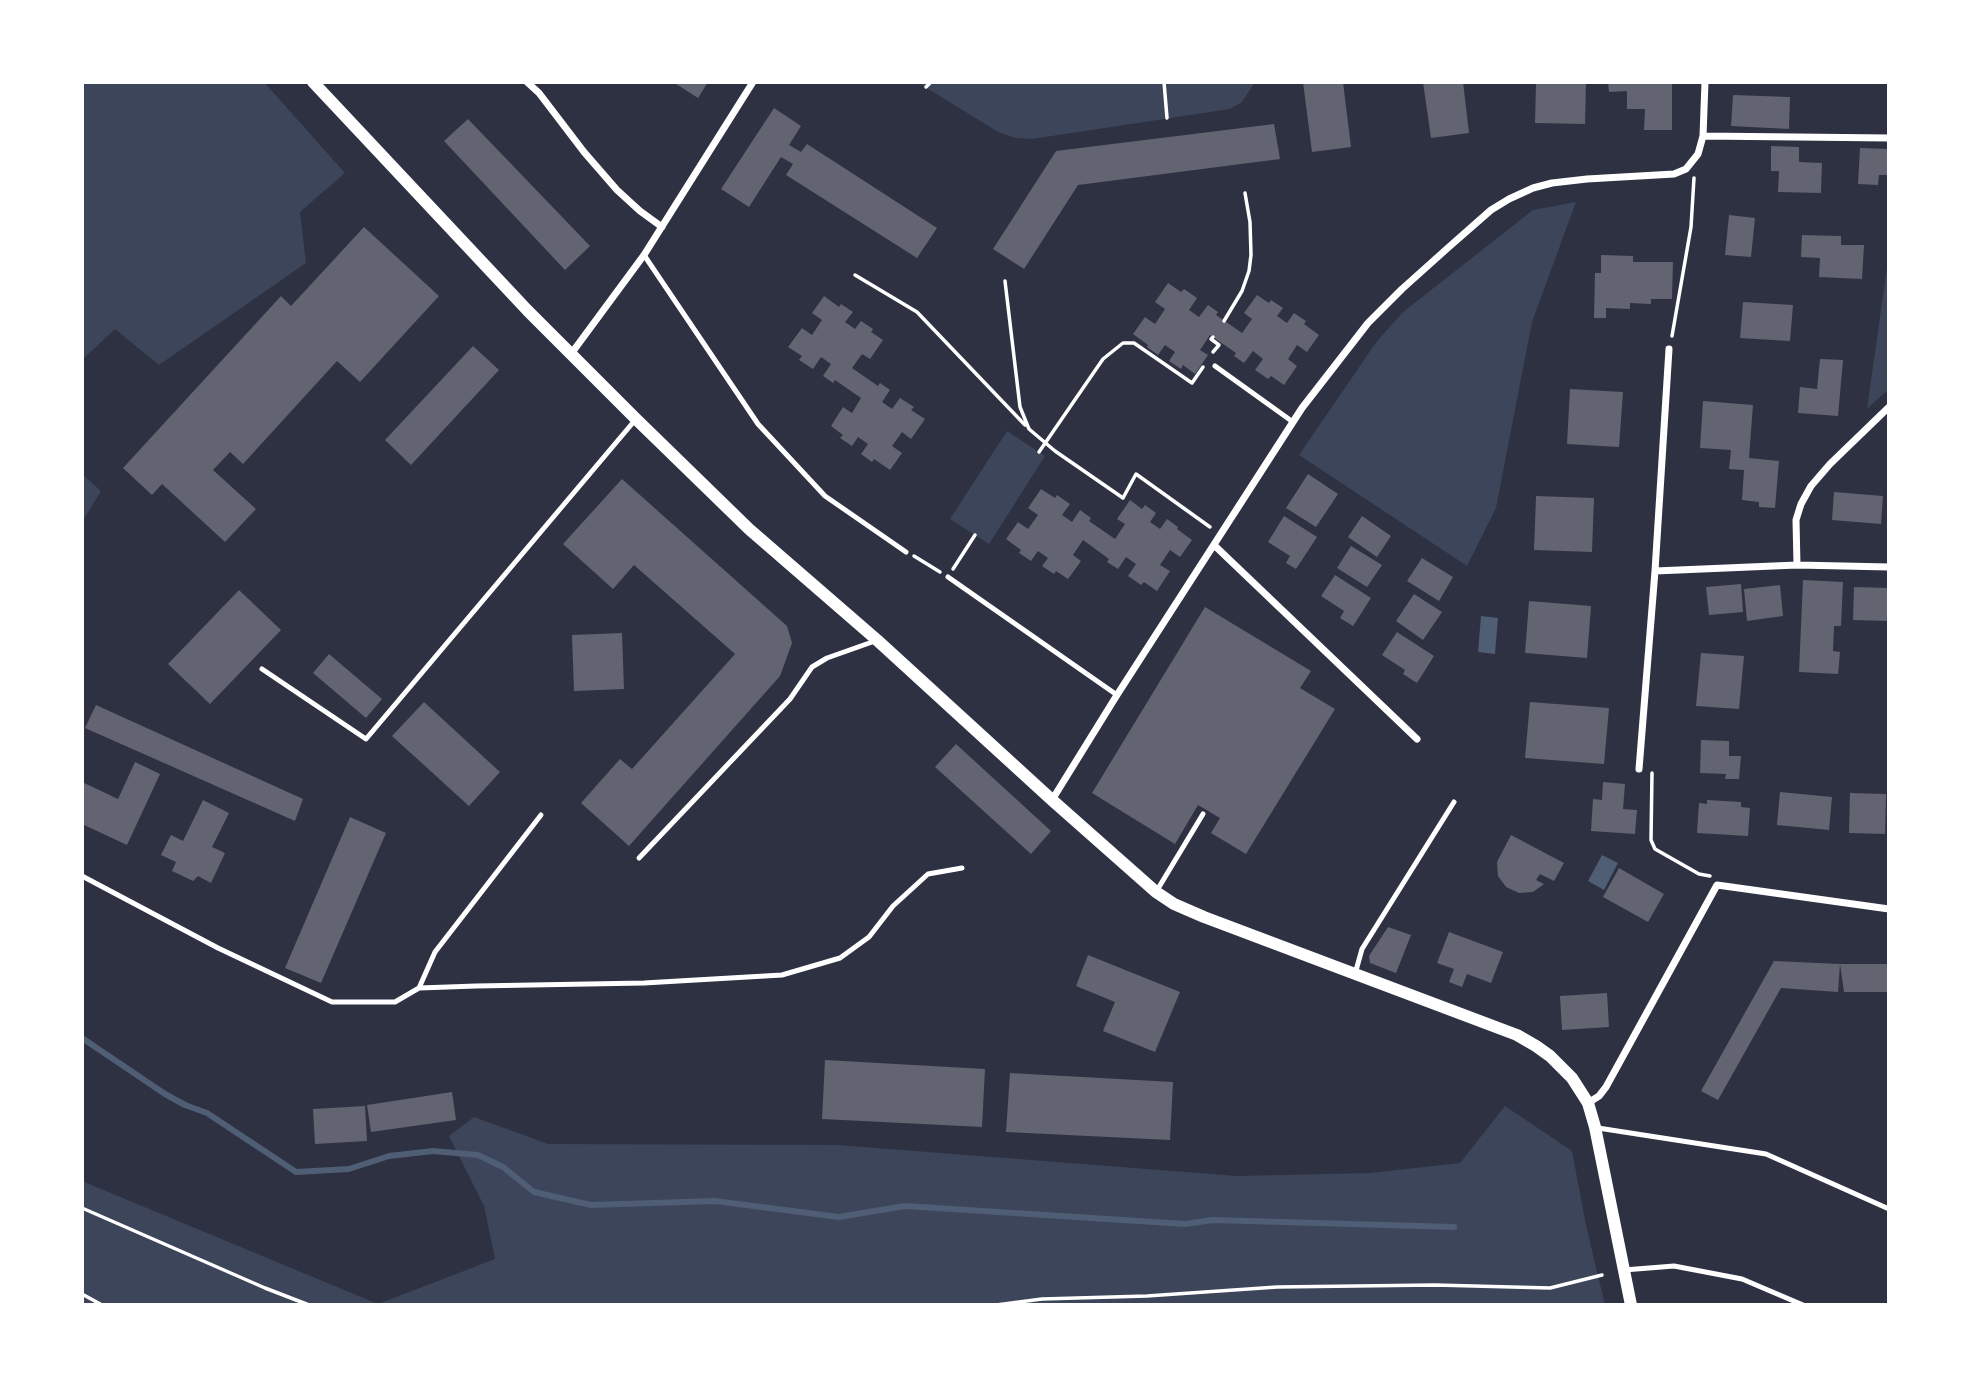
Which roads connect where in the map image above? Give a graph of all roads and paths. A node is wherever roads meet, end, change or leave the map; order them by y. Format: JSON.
{"nodes":[{"id":1,"x":313,"y":82,"type":"edge"},
{"id":2,"x":527,"y":82,"type":"edge"},
{"id":3,"x":753,"y":82,"type":"edge"},
{"id":4,"x":931,"y":82,"type":"edge"},
{"id":5,"x":1164,"y":82,"type":"edge"},
{"id":6,"x":1705,"y":82,"type":"edge"},
{"id":7,"x":926,"y":87,"type":"dead end"},
{"id":8,"x":1167,"y":118,"type":"dead end"},
{"id":9,"x":1703,"y":136,"type":"junction"},
{"id":10,"x":1889,"y":138,"type":"edge"},
{"id":11,"x":1693,"y":162,"type":"junction"},
{"id":12,"x":1245,"y":193,"type":"dead end"},
{"id":13,"x":662,"y":227,"type":"junction"},
{"id":14,"x":644,"y":255,"type":"junction"},
{"id":15,"x":855,"y":275,"type":"dead end"},
{"id":16,"x":1005,"y":281,"type":"dead end"},
{"id":17,"x":1224,"y":321,"type":"dead end"},
{"id":18,"x":1213,"y":337,"type":"dead end"},
{"id":19,"x":1669,"y":349,"type":"joint"},
{"id":20,"x":571,"y":354,"type":"junction"},
{"id":21,"x":1206,"y":363,"type":"dead end"},
{"id":22,"x":1216,"y":366,"type":"joint"},
{"id":23,"x":1889,"y":407,"type":"edge"},
{"id":24,"x":636,"y":419,"type":"junction"},
{"id":25,"x":1293,"y":422,"type":"junction"},
{"id":26,"x":1029,"y":429,"type":"junction"},
{"id":27,"x":1044,"y":443,"type":"junction"},
{"id":28,"x":1039,"y":452,"type":"dead end"},
{"id":29,"x":1221,"y":533,"type":"junction"},
{"id":30,"x":975,"y":535,"type":"dead end"},
{"id":31,"x":1213,"y":545,"type":"junction"},
{"id":32,"x":906,"y":552,"type":"joint"},
{"id":33,"x":1797,"y":565,"type":"junction"},
{"id":34,"x":1889,"y":567,"type":"edge"},
{"id":35,"x":1655,"y":571,"type":"junction"},
{"id":36,"x":948,"y":577,"type":"junction"},
{"id":37,"x":877,"y":640,"type":"junction"},
{"id":38,"x":262,"y":669,"type":"dead end"},
{"id":39,"x":1117,"y":695,"type":"junction"},
{"id":40,"x":1417,"y":739,"type":"dead end"},
{"id":41,"x":1639,"y":769,"type":"joint"},
{"id":42,"x":1052,"y":800,"type":"junction"},
{"id":43,"x":1454,"y":802,"type":"dead end"},
{"id":44,"x":1203,"y":814,"type":"dead end"},
{"id":45,"x":541,"y":816,"type":"dead end"},
{"id":46,"x":639,"y":858,"type":"dead end"},
{"id":47,"x":962,"y":868,"type":"dead end"},
{"id":48,"x":82,"y":876,"type":"edge"},
{"id":49,"x":1718,"y":882,"type":"junction"},
{"id":50,"x":1156,"y":892,"type":"junction"},
{"id":51,"x":1889,"y":909,"type":"edge"},
{"id":52,"x":1355,"y":974,"type":"junction"},
{"id":53,"x":419,"y":988,"type":"junction"},
{"id":54,"x":1588,"y":1103,"type":"junction"},
{"id":55,"x":1595,"y":1127,"type":"junction"},
{"id":56,"x":82,"y":1208,"type":"edge"},
{"id":57,"x":1889,"y":1209,"type":"edge"},
{"id":58,"x":1623,"y":1270,"type":"junction"},
{"id":59,"x":1602,"y":1275,"type":"dead end"},
{"id":60,"x":82,"y":1294,"type":"edge"},
{"id":61,"x":102,"y":1305,"type":"edge"},
{"id":62,"x":309,"y":1305,"type":"edge"},
{"id":63,"x":996,"y":1305,"type":"edge"},
{"id":64,"x":1631,"y":1305,"type":"edge"},
{"id":65,"x":1803,"y":1305,"type":"edge"}],
"edges":[{"from":1,"to":20,"type":"street"},
{"from":2,"to":13,"type":"street"},
{"from":3,"to":13,"type":"street"},
{"from":4,"to":7,"type":"path"},
{"from":5,"to":8,"type":"path"},
{"from":6,"to":9,"type":"street"},
{"from":9,"to":10,"type":"street"},
{"from":9,"to":11,"type":"street"},
{"from":11,"to":19,"type":"path"},
{"from":11,"to":25,"type":"street"},
{"from":12,"to":17,"type":"path"},
{"from":13,"to":14,"type":"street"},
{"from":14,"to":20,"type":"street"},
{"from":14,"to":32,"type":"lane"},
{"from":15,"to":26,"type":"path"},
{"from":16,"to":26,"type":"path"},
{"from":18,"to":22,"type":"path"},
{"from":19,"to":35,"type":"street"},
{"from":20,"to":24,"type":"street"},
{"from":21,"to":27,"type":"path"},
{"from":22,"to":25,"type":"lane"},
{"from":23,"to":33,"type":"street"},
{"from":24,"to":37,"type":"street"},
{"from":24,"to":38,"type":"lane"},
{"from":25,"to":29,"type":"street"},
{"from":26,"to":27,"type":"path"},
{"from":27,"to":28,"type":"path"},
{"from":27,"to":29,"type":"path"},
{"from":29,"to":31,"type":"street"},
{"from":30,"to":36,"type":"path"},
{"from":31,"to":39,"type":"street"},
{"from":31,"to":40,"type":"street"},
{"from":32,"to":36,"type":"path"},
{"from":33,"to":34,"type":"street"},
{"from":33,"to":35,"type":"street"},
{"from":35,"to":41,"type":"street"},
{"from":36,"to":39,"type":"lane"},
{"from":37,"to":42,"type":"street"},
{"from":37,"to":46,"type":"lane"},
{"from":39,"to":42,"type":"street"},
{"from":41,"to":49,"type":"path"},
{"from":42,"to":50,"type":"street"},
{"from":43,"to":52,"type":"lane"},
{"from":44,"to":50,"type":"lane"},
{"from":45,"to":53,"type":"lane"},
{"from":47,"to":53,"type":"lane"},
{"from":48,"to":53,"type":"lane"},
{"from":49,"to":51,"type":"street"},
{"from":49,"to":54,"type":"street"},
{"from":50,"to":52,"type":"street"},
{"from":52,"to":54,"type":"street"},
{"from":54,"to":55,"type":"street"},
{"from":55,"to":57,"type":"lane"},
{"from":55,"to":58,"type":"street"},
{"from":56,"to":62,"type":"path"},
{"from":58,"to":64,"type":"street"},
{"from":58,"to":65,"type":"lane"},
{"from":59,"to":63,"type":"path"},
{"from":60,"to":61,"type":"path"}]}
